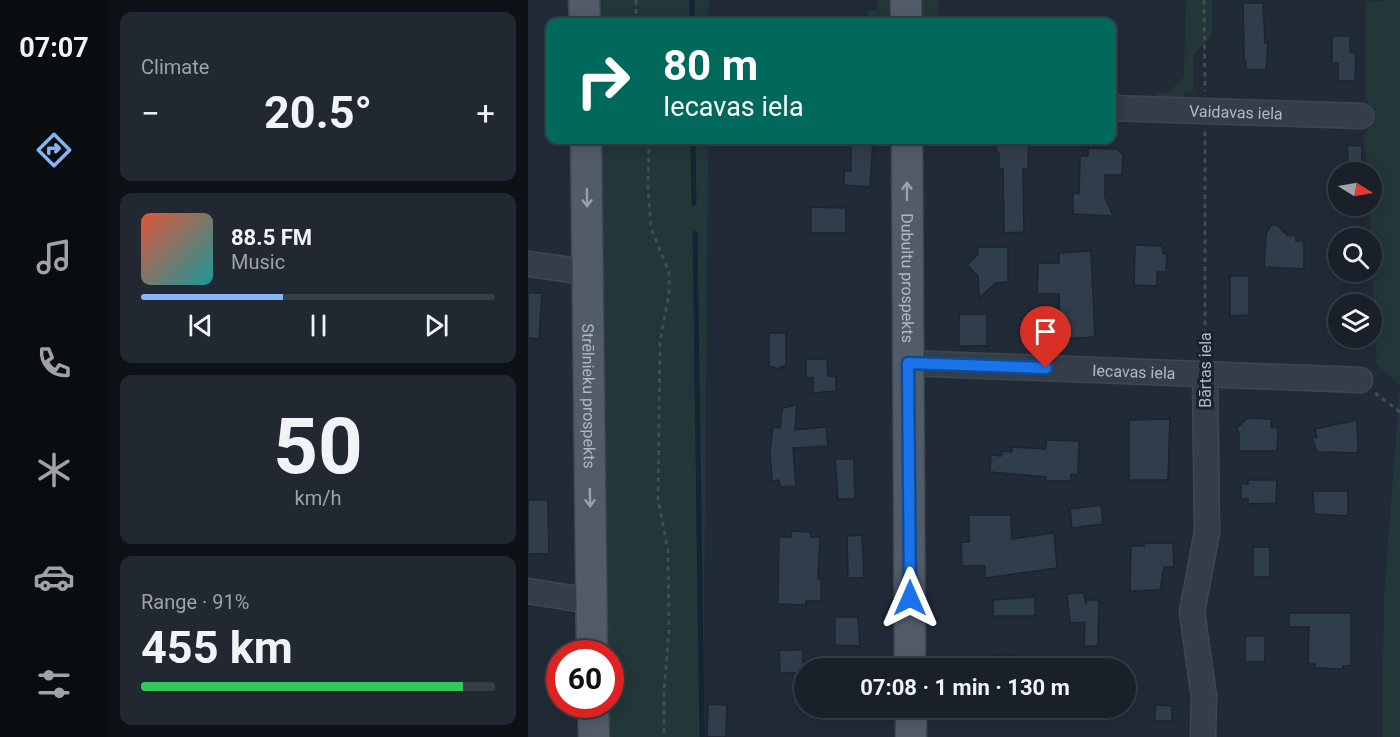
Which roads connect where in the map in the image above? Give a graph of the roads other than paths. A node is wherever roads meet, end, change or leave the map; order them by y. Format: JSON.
{"nodes":[{"id":1,"x":584,"y":0,"type":"edge"},
{"id":2,"x":906,"y":0,"type":"edge"},
{"id":3,"x":585,"y":18,"type":"edge"},
{"id":4,"x":906,"y":18,"type":"edge"},
{"id":5,"x":1116,"y":108,"type":"edge"},
{"id":6,"x":1361,"y":117,"type":"dead end"},
{"id":7,"x":586,"y":144,"type":"edge"},
{"id":8,"x":907,"y":144,"type":"edge"},
{"id":9,"x":528,"y":264,"type":"edge"},
{"id":10,"x":588,"y":272,"type":"junction"},
{"id":11,"x":908,"y":363,"type":"junction"},
{"id":12,"x":1205,"y":375,"type":"junction"},
{"id":13,"x":1360,"y":380,"type":"road end"},
{"id":14,"x":528,"y":591,"type":"edge"},
{"id":15,"x":591,"y":601,"type":"junction"},
{"id":16,"x":592,"y":640,"type":"edge"},
{"id":17,"x":910,"y":658,"type":"edge"},
{"id":18,"x":593,"y":718,"type":"edge"},
{"id":19,"x":910,"y":718,"type":"edge"},
{"id":20,"x":594,"y":737,"type":"edge"},
{"id":21,"x":911,"y":737,"type":"edge"},
{"id":22,"x":1203,"y":737,"type":"edge"}],
"edges":[{"from":1,"to":3,"type":"main road"},
{"from":2,"to":4,"type":"main road"},
{"from":5,"to":6,"type":"street","name":"Vaidavas iela"},
{"from":7,"to":10,"type":"main road","name":"Strēlnieku prospekts","one_way":true},
{"from":11,"to":8,"type":"main road","name":"Dubultu prospekts","one_way":true},
{"from":9,"to":10,"type":"street"},
{"from":10,"to":15,"type":"main road","name":"Strēlnieku prospekts","one_way":true},
{"from":11,"to":12,"type":"street","name":"Iecavas iela"},
{"from":11,"to":17,"type":"main road","name":"Dubultu prospekts"},
{"from":12,"to":13,"type":"street","name":"Iecavas iela"},
{"from":12,"to":22,"type":"street","name":"Bārtas iela"},
{"from":14,"to":15,"type":"street"},
{"from":15,"to":16,"type":"main road","name":"Strēlnieku prospekts"},
{"from":18,"to":20,"type":"main road"},
{"from":19,"to":21,"type":"main road"}]}
